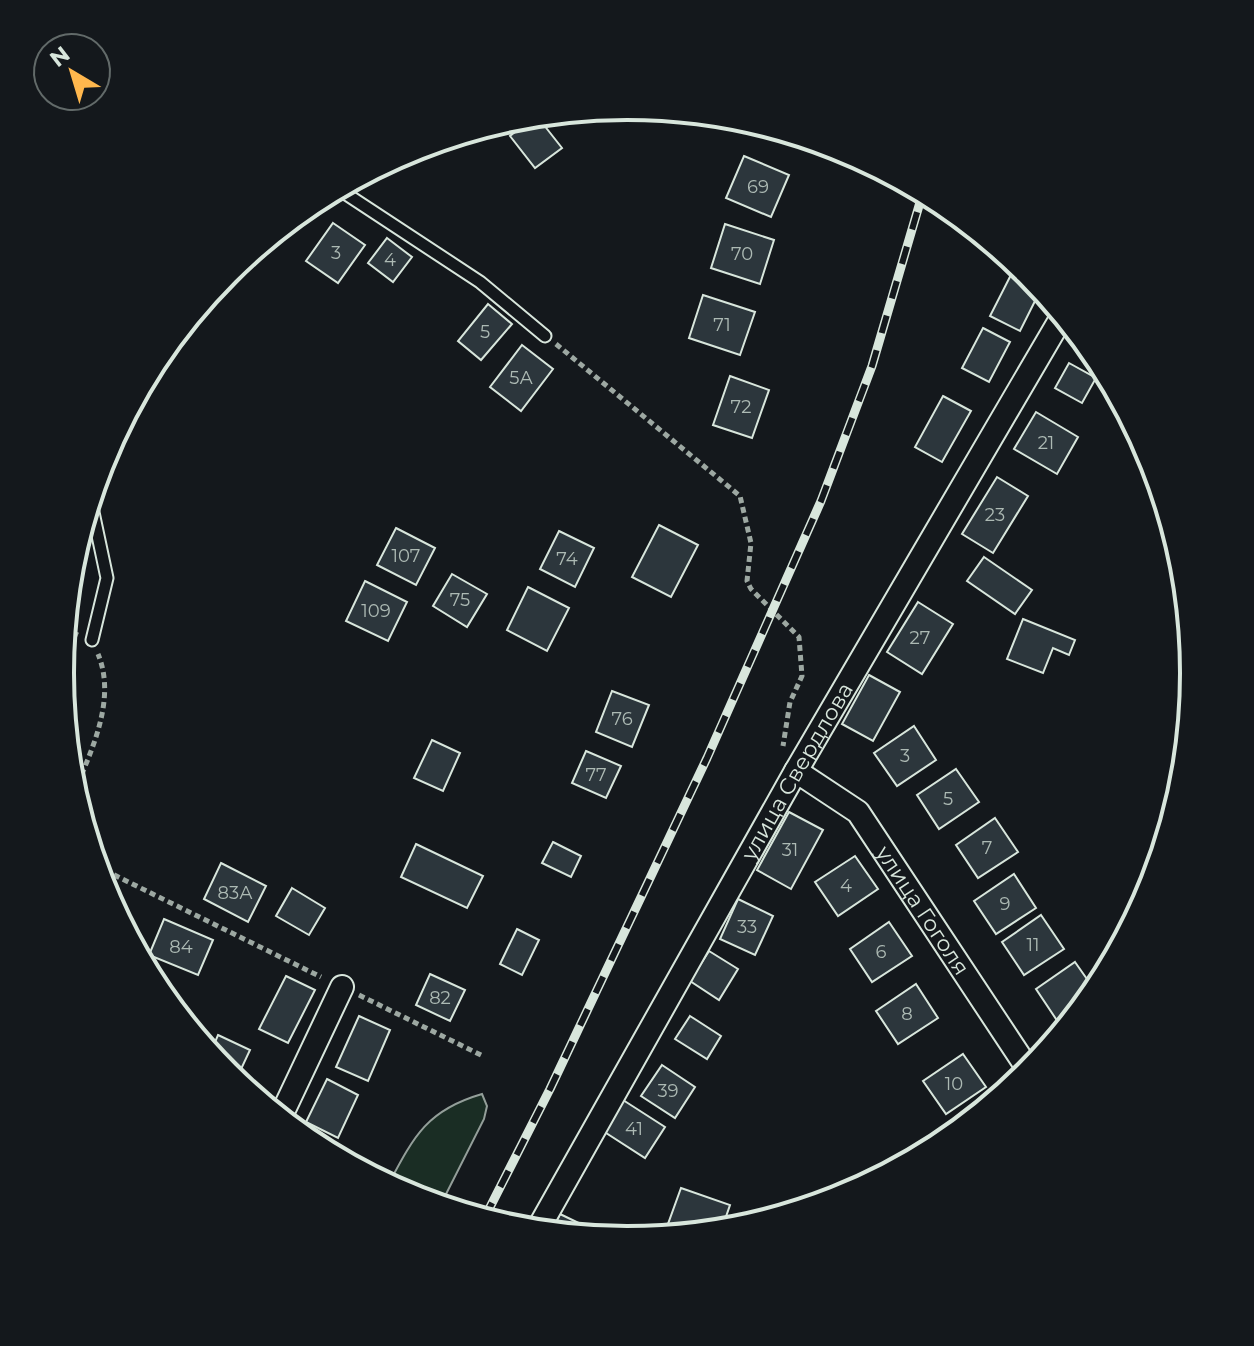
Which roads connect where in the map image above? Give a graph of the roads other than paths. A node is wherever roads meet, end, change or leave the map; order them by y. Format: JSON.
{"nodes":[{"id":1,"x":348,"y":196,"type":"edge"},
{"id":2,"x":1057,"y":325,"type":"edge"},
{"id":3,"x":545,"y":336,"type":"road end"},
{"id":4,"x":95,"y":522,"type":"edge"},
{"id":5,"x":92,"y":640,"type":"road end"},
{"id":6,"x":796,"y":771,"type":"junction"},
{"id":7,"x":342,"y":987,"type":"road end"},
{"id":8,"x":1022,"y":1060,"type":"edge"},
{"id":9,"x":285,"y":1108,"type":"edge"},
{"id":10,"x":544,"y":1219,"type":"edge"}],
"edges":[{"from":1,"to":3,"type":"lane"},
{"from":2,"to":6,"type":"street","name":"улица Свердлова"},
{"from":4,"to":5,"type":"lane"},
{"from":6,"to":8,"type":"street","name":"улица Гоголя"},
{"from":6,"to":10,"type":"street","name":"улица Свердлова"},
{"from":7,"to":9,"type":"street"}]}
